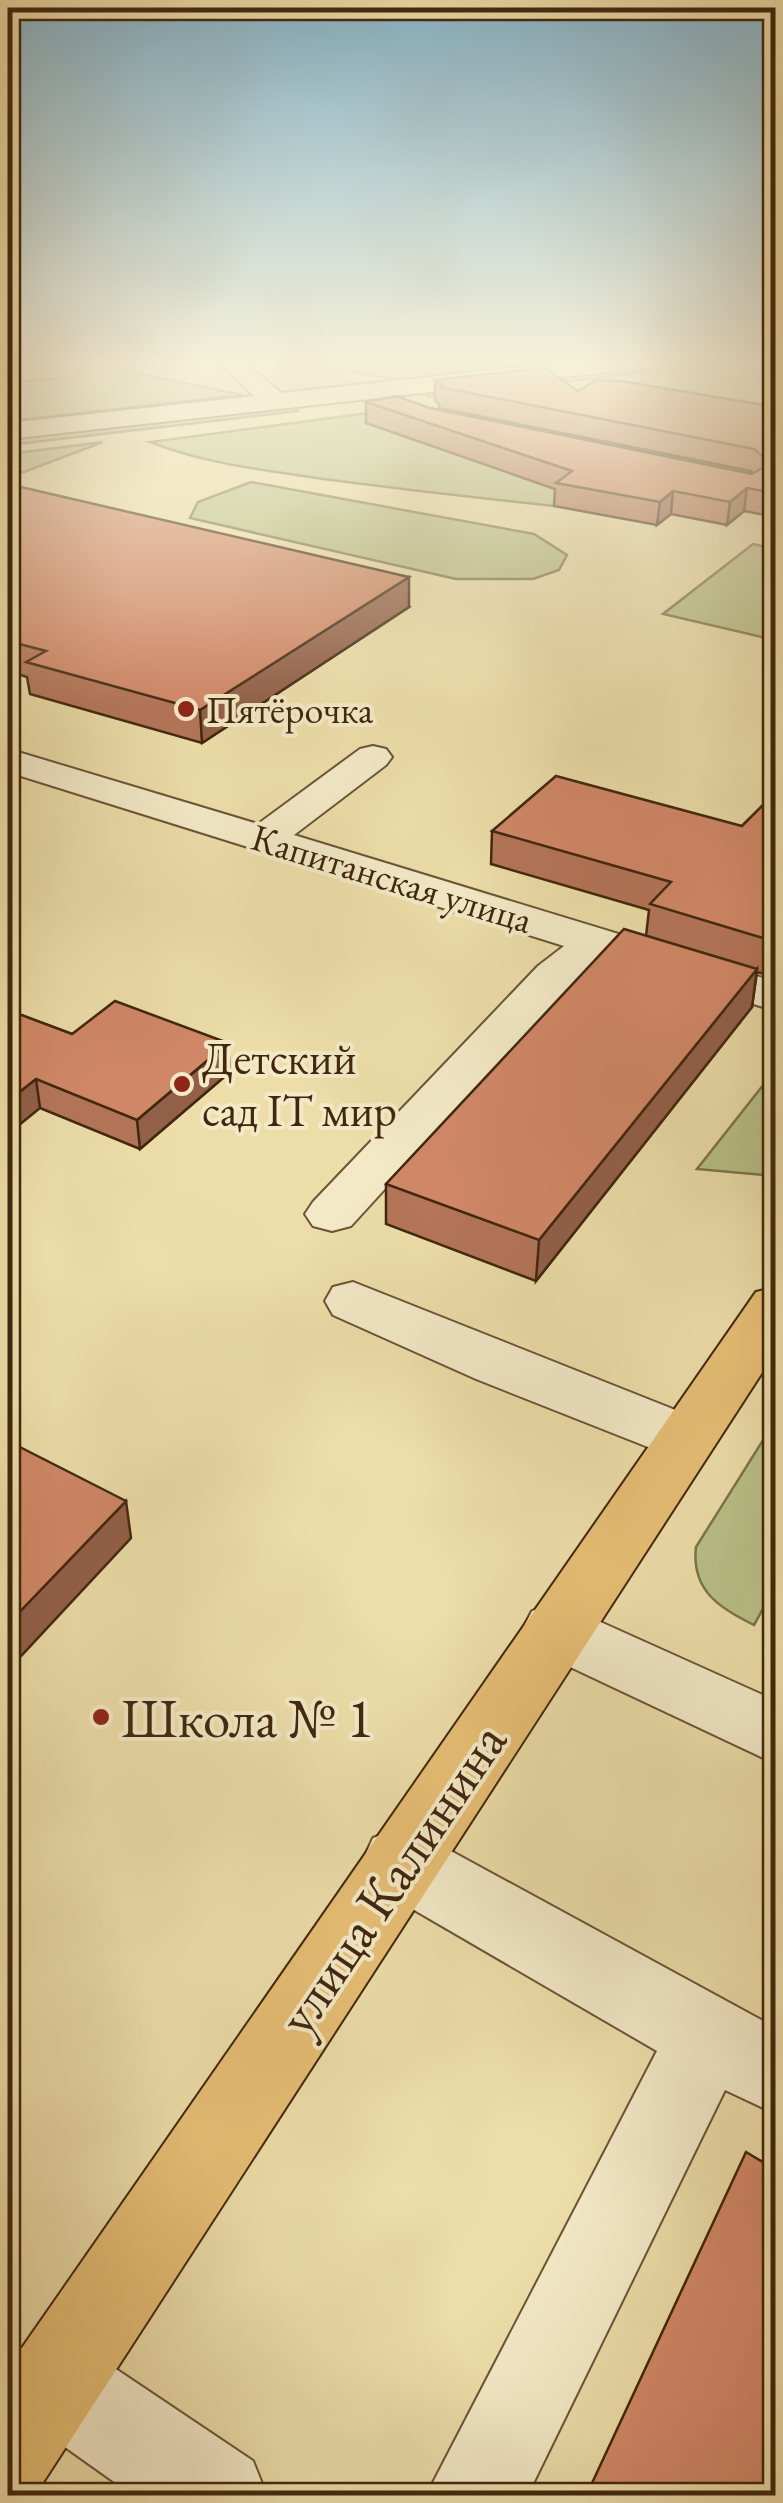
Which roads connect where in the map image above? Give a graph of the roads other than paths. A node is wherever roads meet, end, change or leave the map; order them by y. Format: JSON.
{"nodes":[{"id":1,"x":373,"y":757,"type":"dead end"},
{"id":2,"x":8,"y":760,"type":"edge"},
{"id":3,"x":265,"y":838,"type":"junction"},
{"id":4,"x":598,"y":941,"type":"junction"},
{"id":5,"x":776,"y":998,"type":"edge"},
{"id":6,"x":332,"y":1214,"type":"dead end"},
{"id":7,"x":353,"y":1301,"type":"dead end"},
{"id":8,"x":776,"y":1306,"type":"edge"},
{"id":9,"x":686,"y":1439,"type":"junction"},
{"id":10,"x":556,"y":1630,"type":"junction"},
{"id":11,"x":776,"y":1734,"type":"edge"},
{"id":12,"x":400,"y":1862,"type":"junction"},
{"id":13,"x":742,"y":2054,"type":"edge"},
{"id":14,"x":30,"y":2416,"type":"edge"},
{"id":15,"x":218,"y":2496,"type":"edge"},
{"id":16,"x":475,"y":2496,"type":"edge"}],
"edges":[{"from":1,"to":3,"type":"street"},
{"from":2,"to":3,"type":"street","name":"Капитанская улица"},
{"from":3,"to":4,"type":"street","name":"Капитанская улица"},
{"from":4,"to":5,"type":"street","name":"Капитанская улица"},
{"from":4,"to":6,"type":"street"},
{"from":7,"to":9,"type":"street"},
{"from":8,"to":9,"type":"main road","name":"улица Калинина"},
{"from":9,"to":10,"type":"main road","name":"улица Калинина"},
{"from":10,"to":11,"type":"street"},
{"from":10,"to":12,"type":"main road","name":"улица Калинина"},
{"from":12,"to":13,"type":"street"},
{"from":12,"to":14,"type":"main road","name":"улица Калинина"},
{"from":13,"to":16,"type":"street"},
{"from":14,"to":15,"type":"street"}]}
